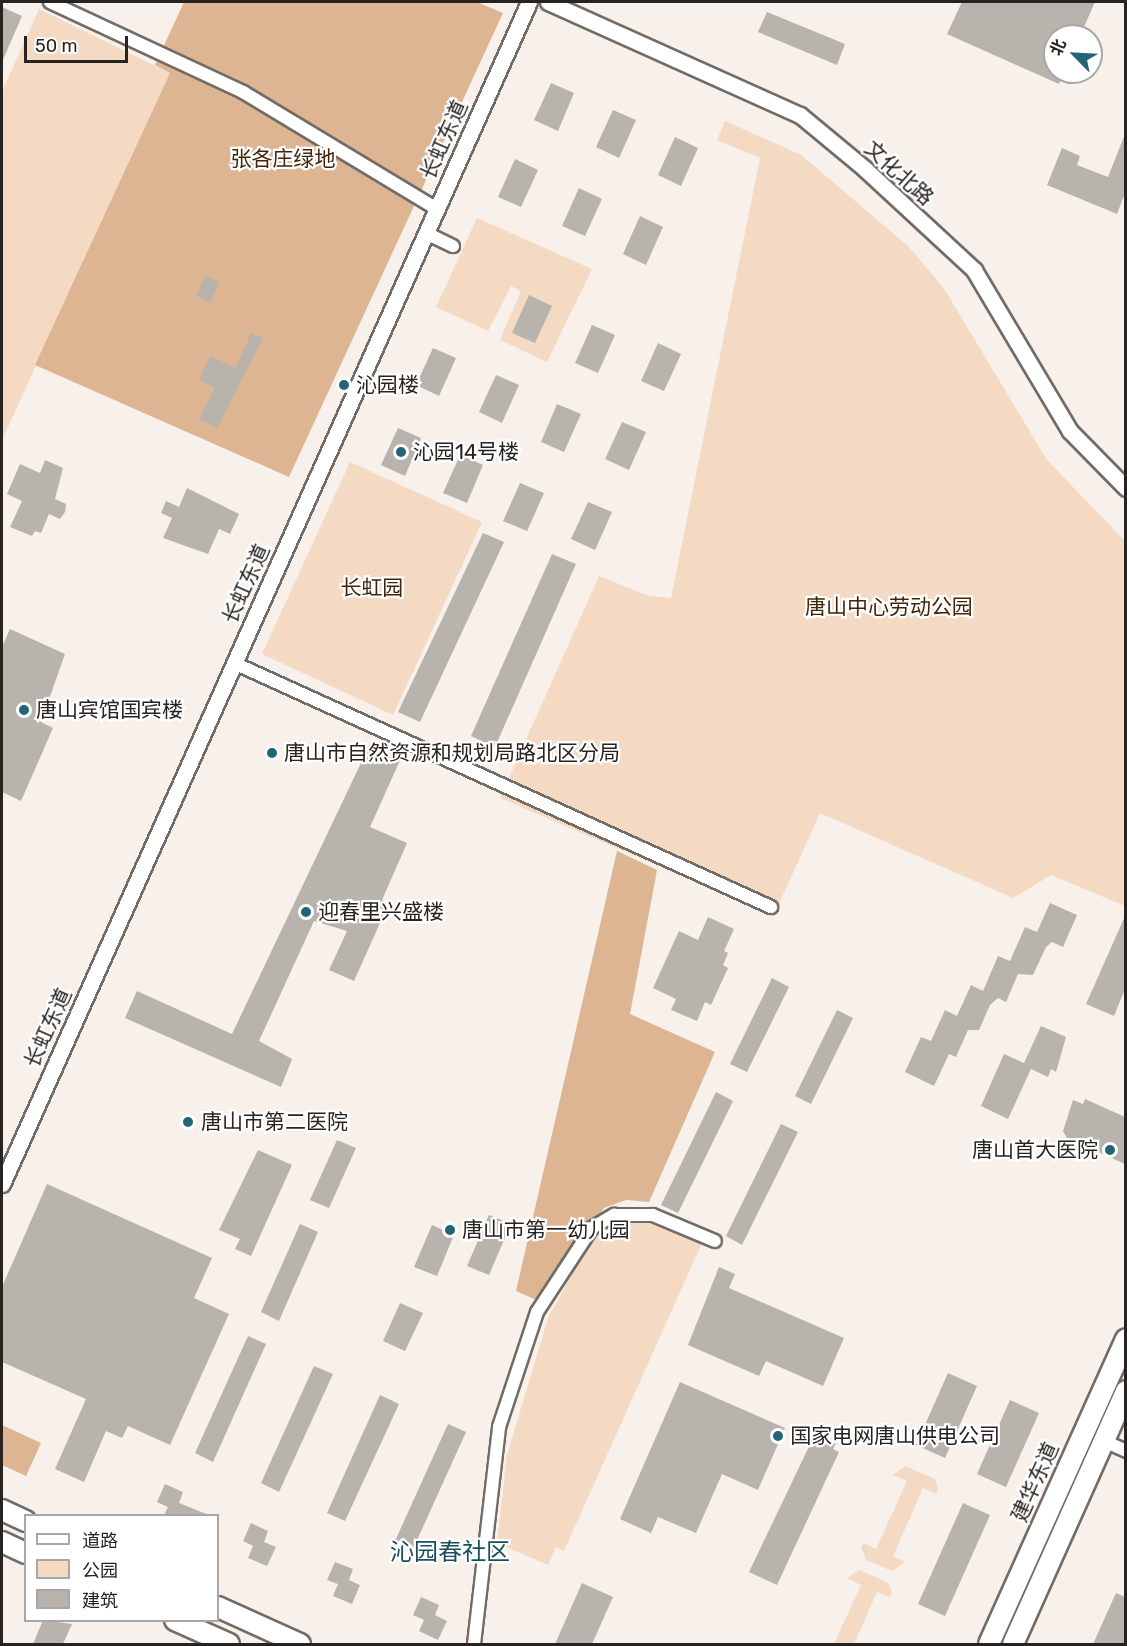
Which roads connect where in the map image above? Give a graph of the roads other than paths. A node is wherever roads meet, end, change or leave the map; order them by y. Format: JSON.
{"nodes":[{"id":1,"x":50,"y":2,"type":"edge"},
{"id":2,"x":529,"y":2,"type":"edge"},
{"id":3,"x":548,"y":2,"type":"edge"},
{"id":4,"x":436,"y":209,"type":"junction"},
{"id":5,"x":426,"y":233,"type":"junction"},
{"id":6,"x":453,"y":246,"type":"dead end"},
{"id":7,"x":1125,"y":488,"type":"edge"},
{"id":8,"x":234,"y":663,"type":"junction"},
{"id":9,"x":771,"y":908,"type":"dead end"},
{"id":10,"x":2,"y":1184,"type":"edge"},
{"id":11,"x":715,"y":1241,"type":"dead end"},
{"id":12,"x":1125,"y":1339,"type":"edge"},
{"id":13,"x":1125,"y":1392,"type":"edge"},
{"id":14,"x":1104,"y":1441,"type":"junction"},
{"id":15,"x":1125,"y":1451,"type":"edge"},
{"id":16,"x":2,"y":1510,"type":"edge"},
{"id":17,"x":24,"y":1520,"type":"edge"},
{"id":18,"x":2,"y":1542,"type":"edge"},
{"id":19,"x":24,"y":1552,"type":"edge"},
{"id":20,"x":219,"y":1607,"type":"edge"},
{"id":21,"x":177,"y":1622,"type":"edge"},
{"id":22,"x":196,"y":1638,"type":"edge"},
{"id":23,"x":989,"y":1641,"type":"edge"},
{"id":24,"x":229,"y":1644,"type":"edge"},
{"id":25,"x":300,"y":1644,"type":"edge"},
{"id":26,"x":474,"y":1644,"type":"edge"},
{"id":27,"x":1013,"y":1644,"type":"edge"}],
"edges":[{"from":1,"to":4,"type":"street"},
{"from":2,"to":4,"type":"street","name":"长虹东道"},
{"from":3,"to":7,"type":"street","name":"文化北路"},
{"from":4,"to":5,"type":"street","name":"长虹东道"},
{"from":5,"to":6,"type":"street"},
{"from":5,"to":8,"type":"street","name":"长虹东道"},
{"from":8,"to":9,"type":"street"},
{"from":8,"to":10,"type":"street","name":"长虹东道"},
{"from":11,"to":26,"type":"street"},
{"from":12,"to":23,"type":"main road","name":"建华东道"},
{"from":13,"to":14,"type":"main road"},
{"from":14,"to":15,"type":"street"},
{"from":14,"to":27,"type":"main road"},
{"from":16,"to":17,"type":"main road"},
{"from":18,"to":19,"type":"main road"},
{"from":20,"to":25,"type":"main road"},
{"from":21,"to":22,"type":"main road"},
{"from":22,"to":24,"type":"main road"}]}
